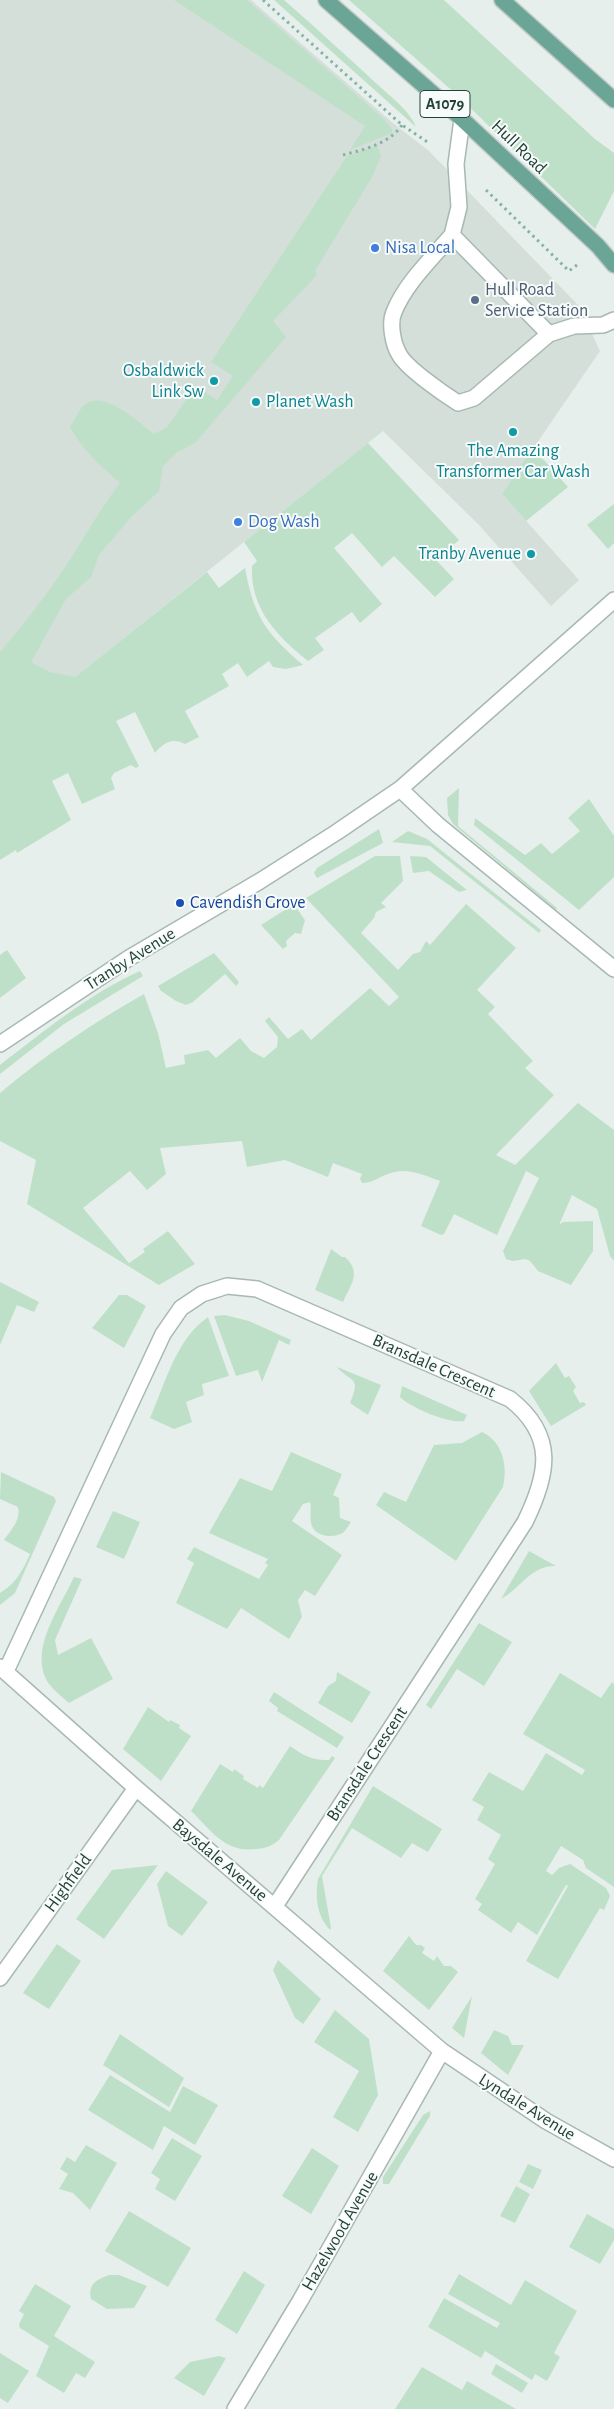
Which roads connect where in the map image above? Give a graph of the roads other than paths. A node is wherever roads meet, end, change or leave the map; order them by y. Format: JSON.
{"nodes":[{"id":1,"x":326,"y":0,"type":"edge"},
{"id":2,"x":502,"y":0,"type":"edge"},
{"id":3,"x":614,"y":100,"type":"edge"},
{"id":4,"x":462,"y":119,"type":"junction"},
{"id":5,"x":452,"y":235,"type":"junction"},
{"id":6,"x":614,"y":265,"type":"edge"},
{"id":7,"x":614,"y":320,"type":"edge"},
{"id":8,"x":549,"y":334,"type":"junction"},
{"id":9,"x":614,"y":600,"type":"edge"},
{"id":10,"x":400,"y":789,"type":"junction"},
{"id":11,"x":614,"y":969,"type":"edge"},
{"id":12,"x":0,"y":1044,"type":"edge"},
{"id":13,"x":3,"y":1669,"type":"edge"},
{"id":14,"x":136,"y":1788,"type":"junction"},
{"id":15,"x":275,"y":1906,"type":"junction"},
{"id":16,"x":0,"y":1978,"type":"edge"},
{"id":17,"x":442,"y":2051,"type":"junction"},
{"id":18,"x":614,"y":2159,"type":"edge"},
{"id":19,"x":235,"y":2409,"type":"edge"}],
"edges":[{"from":1,"to":4,"type":"main road","name":"Hull Road","number":"A1079"},
{"from":2,"to":3,"type":"main road"},
{"from":4,"to":5,"type":"street"},
{"from":4,"to":6,"type":"main road","name":"Hull Road","number":"A1079"},
{"from":5,"to":8,"type":"street"},
{"from":5,"to":8,"type":"street"},
{"from":7,"to":8,"type":"street"},
{"from":9,"to":10,"type":"street","name":"Tranby Avenue"},
{"from":10,"to":11,"type":"street"},
{"from":10,"to":12,"type":"street","name":"Tranby Avenue"},
{"from":13,"to":14,"type":"street","name":"Baysdale Avenue"},
{"from":13,"to":15,"type":"street","name":"Bransdale Crescent"},
{"from":14,"to":15,"type":"street","name":"Baysdale Avenue"},
{"from":14,"to":16,"type":"street","name":"Highfield"},
{"from":15,"to":17,"type":"street","name":"Baysdale Avenue"},
{"from":17,"to":18,"type":"street","name":"Lyndale Avenue"},
{"from":17,"to":19,"type":"street","name":"Hazelwood Avenue"}]}
